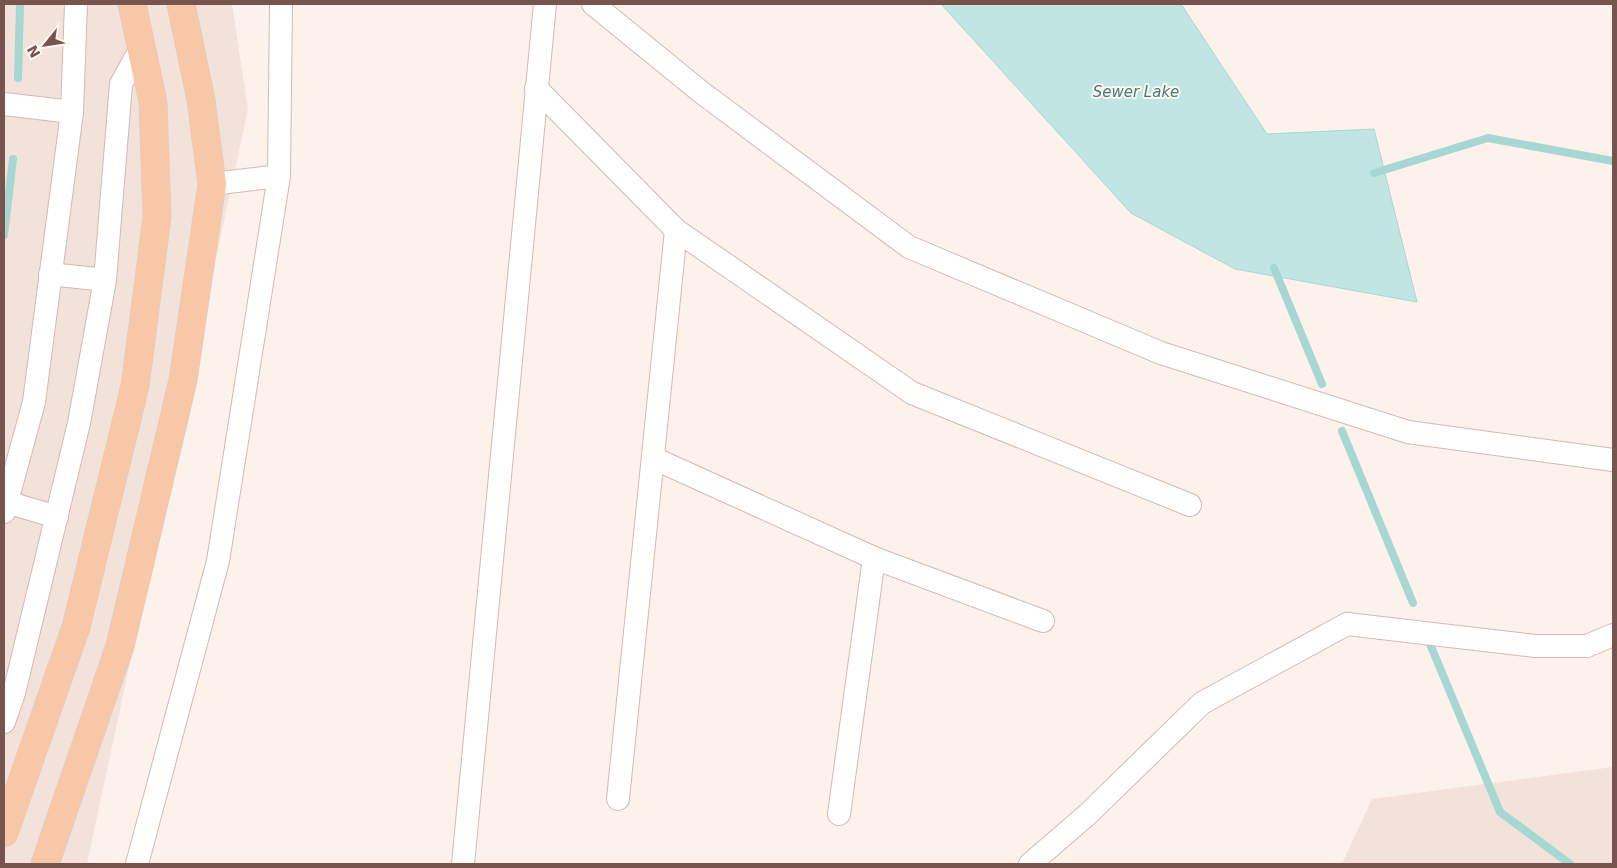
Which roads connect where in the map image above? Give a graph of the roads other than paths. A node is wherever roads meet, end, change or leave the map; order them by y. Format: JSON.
{"nodes":[{"id":1,"x":76,"y":4,"type":"edge"},
{"id":2,"x":132,"y":4,"type":"edge"},
{"id":3,"x":181,"y":4,"type":"edge"},
{"id":4,"x":281,"y":4,"type":"edge"},
{"id":5,"x":545,"y":4,"type":"edge"},
{"id":6,"x":593,"y":4,"type":"edge"},
{"id":7,"x":142,"y":46,"type":"junction"},
{"id":8,"x":536,"y":88,"type":"junction"},
{"id":9,"x":4,"y":104,"type":"edge"},
{"id":10,"x":72,"y":112,"type":"junction"},
{"id":11,"x":279,"y":176,"type":"junction"},
{"id":12,"x":212,"y":184,"type":"junction"},
{"id":13,"x":676,"y":230,"type":"junction"},
{"id":14,"x":50,"y":274,"type":"junction"},
{"id":15,"x":105,"y":280,"type":"junction"},
{"id":16,"x":652,"y":458,"type":"junction"},
{"id":17,"x":1613,"y":460,"type":"edge"},
{"id":18,"x":1190,"y":505,"type":"dead end"},
{"id":19,"x":5,"y":507,"type":"edge"},
{"id":20,"x":57,"y":517,"type":"junction"},
{"id":21,"x":874,"y":558,"type":"junction"},
{"id":22,"x":1043,"y":621,"type":"dead end"},
{"id":23,"x":1613,"y":635,"type":"edge"},
{"id":24,"x":4,"y":722,"type":"edge"},
{"id":25,"x":618,"y":799,"type":"dead end"},
{"id":26,"x":840,"y":814,"type":"dead end"},
{"id":27,"x":4,"y":833,"type":"edge"},
{"id":28,"x":45,"y":864,"type":"edge"},
{"id":29,"x":137,"y":864,"type":"edge"},
{"id":30,"x":463,"y":864,"type":"edge"},
{"id":31,"x":1030,"y":864,"type":"edge"}],
"edges":[{"from":1,"to":10,"type":"street"},
{"from":2,"to":7,"type":"main road"},
{"from":3,"to":12,"type":"main road"},
{"from":4,"to":11,"type":"street"},
{"from":5,"to":8,"type":"street"},
{"from":6,"to":17,"type":"street"},
{"from":7,"to":15,"type":"street"},
{"from":7,"to":27,"type":"main road"},
{"from":8,"to":13,"type":"street"},
{"from":8,"to":30,"type":"street"},
{"from":9,"to":10,"type":"street"},
{"from":10,"to":14,"type":"street"},
{"from":11,"to":12,"type":"street"},
{"from":11,"to":29,"type":"street"},
{"from":12,"to":28,"type":"main road"},
{"from":13,"to":16,"type":"street"},
{"from":13,"to":18,"type":"street"},
{"from":14,"to":15,"type":"street"},
{"from":14,"to":19,"type":"street"},
{"from":15,"to":20,"type":"street"},
{"from":16,"to":21,"type":"street"},
{"from":16,"to":25,"type":"street"},
{"from":19,"to":20,"type":"street"},
{"from":20,"to":24,"type":"street"},
{"from":21,"to":22,"type":"street"},
{"from":21,"to":26,"type":"street"},
{"from":23,"to":31,"type":"street"}]}
